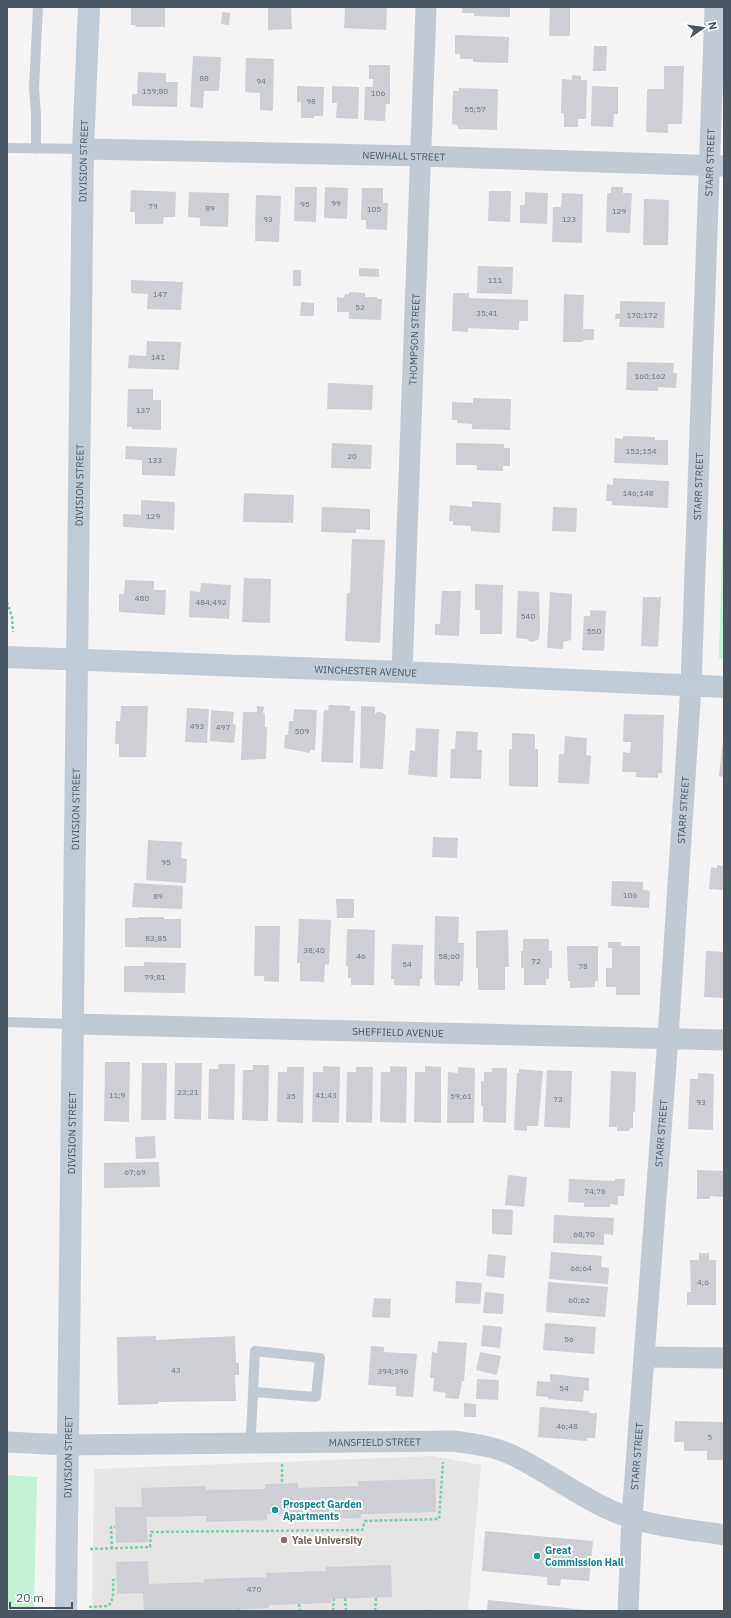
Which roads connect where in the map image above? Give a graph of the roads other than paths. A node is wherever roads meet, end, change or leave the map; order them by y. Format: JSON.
{"nodes":[{"id":1,"x":38,"y":7,"type":"edge"},
{"id":2,"x":89,"y":7,"type":"edge"},
{"id":3,"x":426,"y":7,"type":"edge"},
{"id":4,"x":715,"y":7,"type":"edge"},
{"id":5,"x":7,"y":148,"type":"edge"},
{"id":6,"x":36,"y":149,"type":"junction"},
{"id":7,"x":83,"y":149,"type":"junction"},
{"id":8,"x":421,"y":156,"type":"junction"},
{"id":9,"x":716,"y":166,"type":"edge"},
{"id":10,"x":7,"y":657,"type":"edge"},
{"id":11,"x":76,"y":660,"type":"junction"},
{"id":12,"x":402,"y":672,"type":"junction"},
{"id":13,"x":691,"y":686,"type":"junction"},
{"id":14,"x":724,"y":688,"type":"edge"},
{"id":15,"x":7,"y":1022,"type":"edge"},
{"id":16,"x":72,"y":1024,"type":"junction"},
{"id":17,"x":668,"y":1038,"type":"junction"},
{"id":18,"x":724,"y":1040,"type":"edge"},
{"id":19,"x":644,"y":1357,"type":"junction"},
{"id":20,"x":724,"y":1358,"type":"edge"},
{"id":21,"x":253,"y":1392,"type":"junction"},
{"id":22,"x":7,"y":1442,"type":"edge"},
{"id":23,"x":250,"y":1443,"type":"junction"},
{"id":24,"x":67,"y":1445,"type":"junction"},
{"id":25,"x":632,"y":1518,"type":"junction"},
{"id":26,"x":724,"y":1535,"type":"edge"},
{"id":27,"x":66,"y":1611,"type":"edge"},
{"id":28,"x":628,"y":1611,"type":"edge"}],
"edges":[{"from":1,"to":6,"type":"lane"},
{"from":2,"to":7,"type":"main road","name":"DIVISION STREET"},
{"from":3,"to":8,"type":"street","name":"THOMPSON STREET"},
{"from":4,"to":9,"type":"street","name":"STARR STREET"},
{"from":5,"to":6,"type":"lane"},
{"from":6,"to":7,"type":"lane"},
{"from":7,"to":8,"type":"street","name":"NEWHALL STREET"},
{"from":7,"to":11,"type":"main road","name":"DIVISION STREET"},
{"from":8,"to":9,"type":"street","name":"NEWHALL STREET"},
{"from":8,"to":12,"type":"street","name":"THOMPSON STREET"},
{"from":9,"to":13,"type":"street","name":"STARR STREET"},
{"from":10,"to":11,"type":"main road","name":"WINCHESTER AVENUE"},
{"from":11,"to":12,"type":"main road","name":"WINCHESTER AVENUE"},
{"from":11,"to":16,"type":"main road","name":"DIVISION STREET"},
{"from":12,"to":13,"type":"main road","name":"WINCHESTER AVENUE"},
{"from":13,"to":14,"type":"main road","name":"WINCHESTER AVENUE"},
{"from":13,"to":17,"type":"street","name":"STARR STREET"},
{"from":15,"to":16,"type":"lane"},
{"from":16,"to":17,"type":"street","name":"SHEFFIELD AVENUE"},
{"from":16,"to":24,"type":"main road","name":"DIVISION STREET"},
{"from":17,"to":18,"type":"street","name":"SHEFFIELD AVENUE"},
{"from":17,"to":19,"type":"street","name":"STARR STREET"},
{"from":19,"to":20,"type":"street"},
{"from":19,"to":25,"type":"street","name":"STARR STREET"},
{"from":21,"to":21,"type":"lane"},
{"from":21,"to":23,"type":"lane"},
{"from":22,"to":24,"type":"street","name":"MANSFIELD STREET"},
{"from":23,"to":24,"type":"street","name":"MANSFIELD STREET"},
{"from":23,"to":25,"type":"street","name":"MANSFIELD STREET"},
{"from":24,"to":27,"type":"main road","name":"DIVISION STREET"},
{"from":25,"to":26,"type":"street","name":"MANSFIELD STREET"},
{"from":25,"to":28,"type":"street","name":"STARR STREET"}]}
